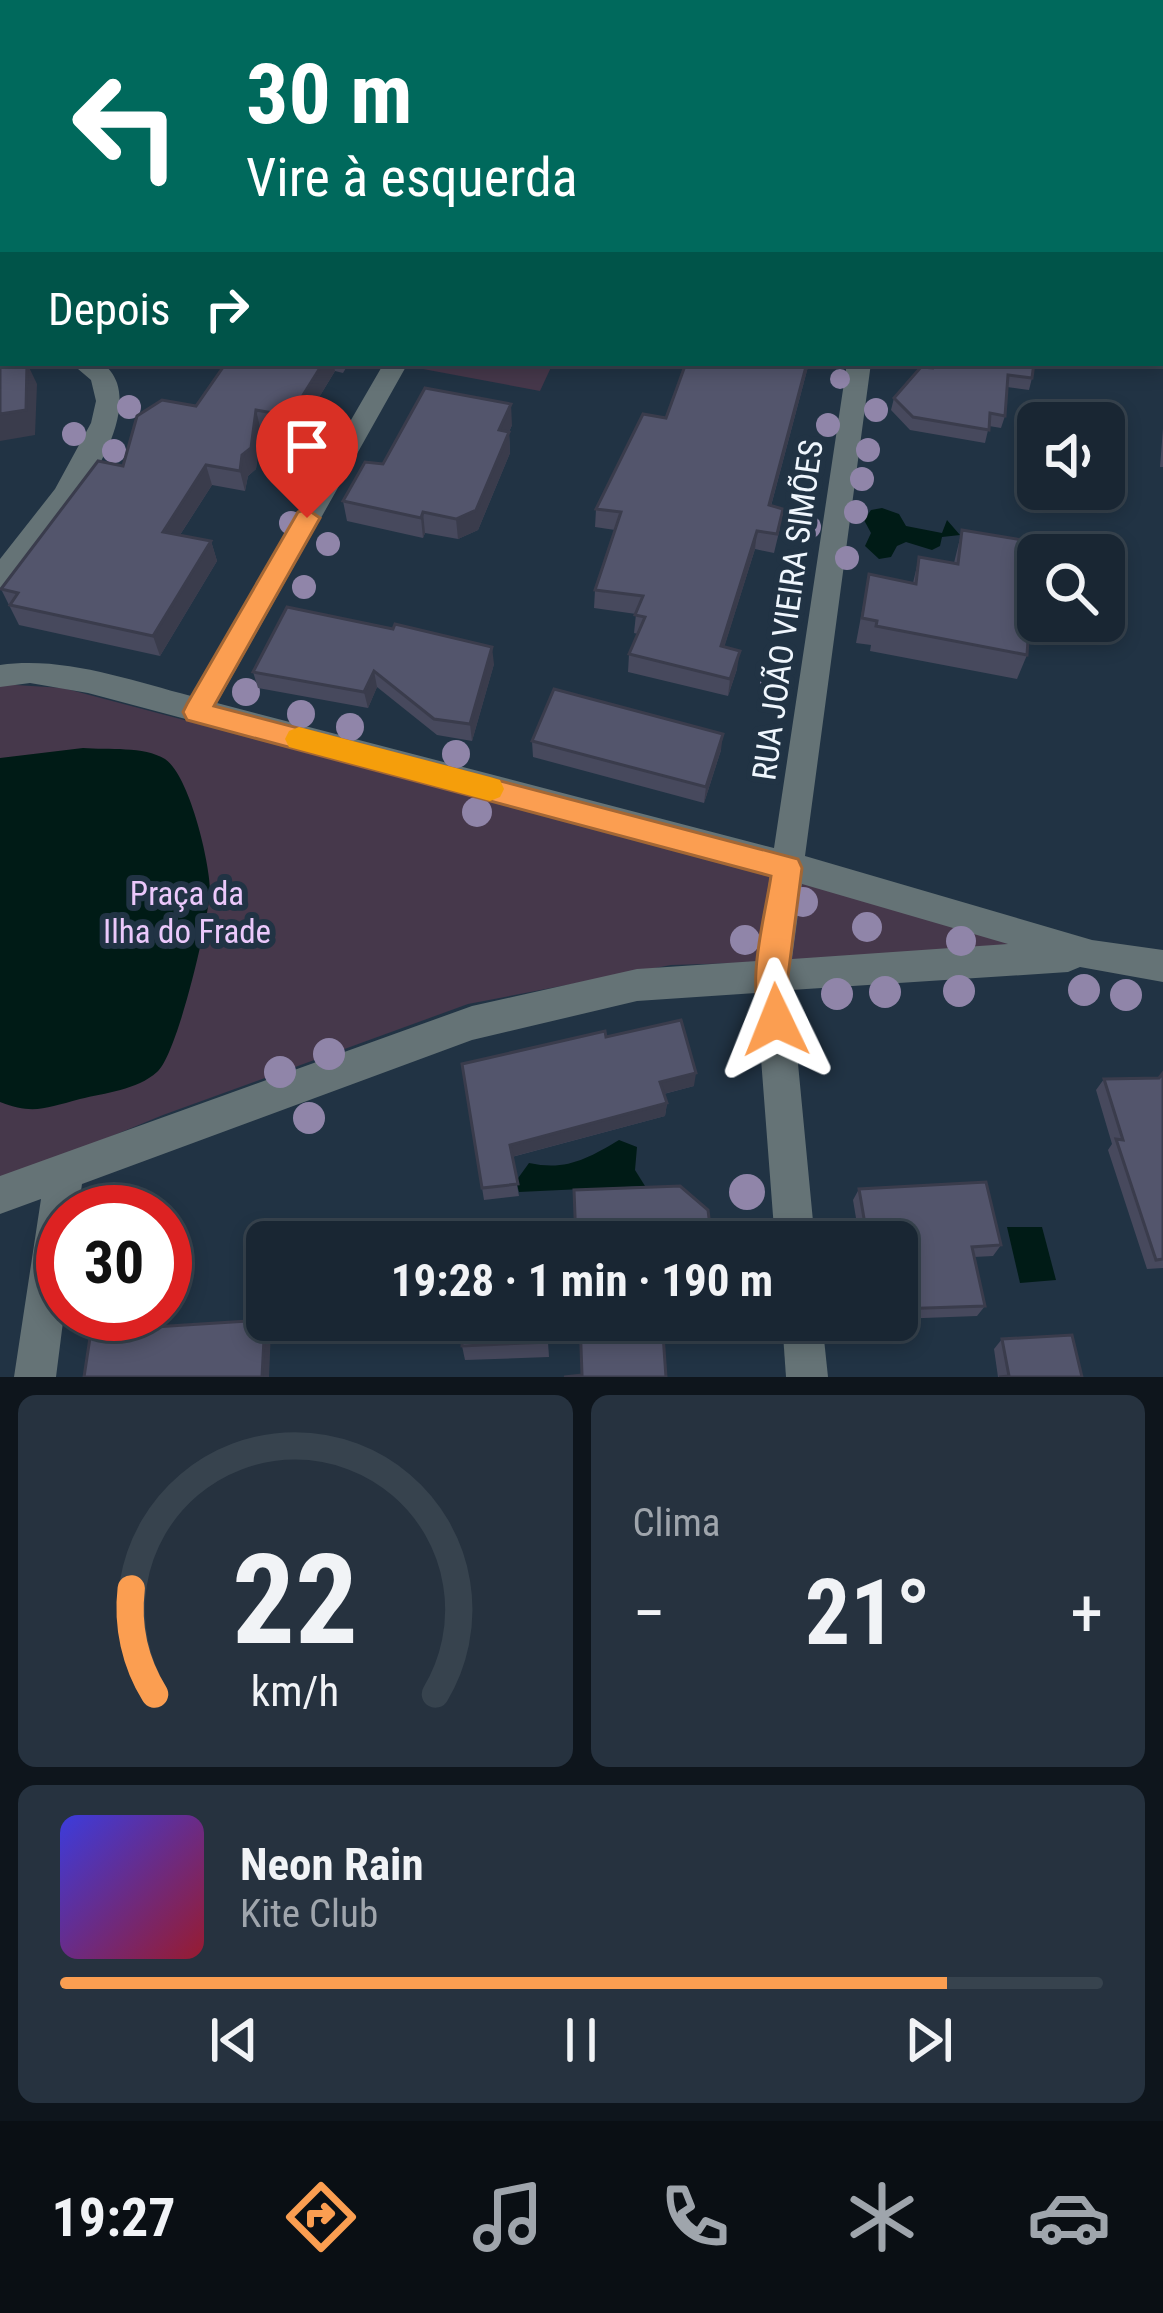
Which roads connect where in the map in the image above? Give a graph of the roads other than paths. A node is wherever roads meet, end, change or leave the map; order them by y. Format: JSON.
{"nodes":[{"id":1,"x":87,"y":366,"type":"edge"},
{"id":2,"x":393,"y":366,"type":"edge"},
{"id":3,"x":859,"y":366,"type":"edge"},
{"id":4,"x":0,"y":578,"type":"edge"},
{"id":5,"x":0,"y":676,"type":"edge"},
{"id":6,"x":197,"y":712,"type":"junction"},
{"id":7,"x":787,"y":868,"type":"junction"},
{"id":8,"x":1092,"y":955,"type":"junction"},
{"id":9,"x":1163,"y":967,"type":"edge"},
{"id":10,"x":772,"y":976,"type":"junction"},
{"id":11,"x":65,"y":1168,"type":"junction"},
{"id":12,"x":0,"y":1195,"type":"edge"},
{"id":13,"x":793,"y":1221,"type":"edge"},
{"id":14,"x":804,"y":1341,"type":"edge"},
{"id":15,"x":35,"y":1377,"type":"edge"},
{"id":16,"x":807,"y":1377,"type":"edge"}],
"edges":[{"from":1,"to":4,"type":"street"},
{"from":2,"to":6,"type":"street"},
{"from":3,"to":7,"type":"street","name":"RUA JOÃO VIEIRA SIMÕES"},
{"from":5,"to":6,"type":"street"},
{"from":6,"to":7,"type":"street"},
{"from":7,"to":8,"type":"street"},
{"from":7,"to":10,"type":"street","name":"RUA JOÃO VIEIRA SIMÕES"},
{"from":8,"to":9,"type":"street"},
{"from":8,"to":10,"type":"street"},
{"from":10,"to":11,"type":"street"},
{"from":10,"to":13,"type":"street","name":"RUA JOÃO VIEIRA SIMÕES"},
{"from":11,"to":12,"type":"street"},
{"from":11,"to":15,"type":"street"},
{"from":14,"to":16,"type":"street"}]}
